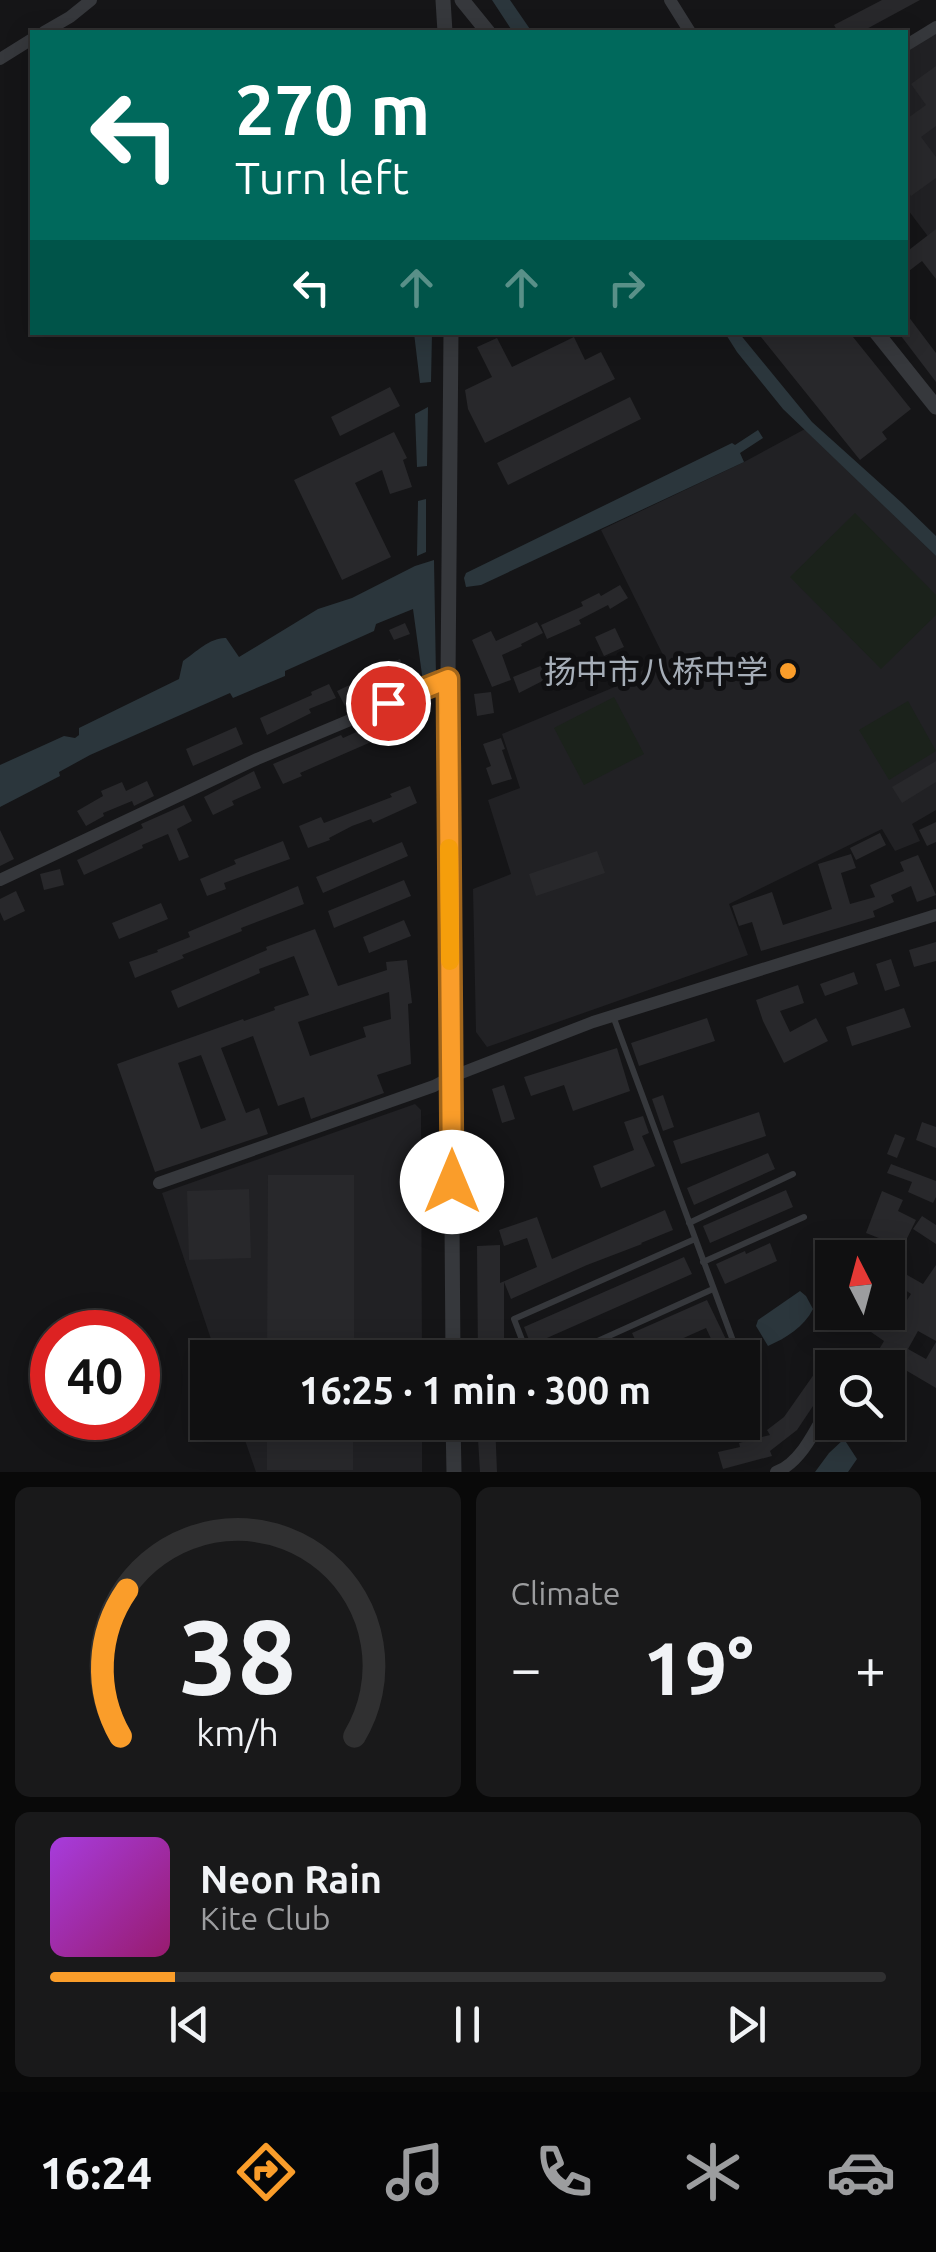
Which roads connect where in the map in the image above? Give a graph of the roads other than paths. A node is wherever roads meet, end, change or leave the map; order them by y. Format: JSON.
{"nodes":[{"id":1,"x":91,"y":0,"type":"edge"},
{"id":2,"x":443,"y":0,"type":"edge"},
{"id":3,"x":462,"y":0,"type":"edge"},
{"id":4,"x":670,"y":0,"type":"edge"},
{"id":5,"x":936,"y":27,"type":"edge"},
{"id":6,"x":47,"y":30,"type":"edge"},
{"id":7,"x":445,"y":30,"type":"edge"},
{"id":8,"x":486,"y":30,"type":"edge"},
{"id":9,"x":689,"y":30,"type":"edge"},
{"id":10,"x":30,"y":40,"type":"edge"},
{"id":11,"x":908,"y":44,"type":"edge"},
{"id":12,"x":0,"y":59,"type":"edge"},
{"id":13,"x":451,"y":335,"type":"edge"},
{"id":14,"x":878,"y":335,"type":"edge"},
{"id":15,"x":936,"y":407,"type":"edge"},
{"id":16,"x":448,"y":679,"type":"junction"},
{"id":17,"x":0,"y":880,"type":"edge"},
{"id":18,"x":936,"y":915,"type":"edge"},
{"id":19,"x":612,"y":1016,"type":"junction"},
{"id":20,"x":451,"y":1076,"type":"junction"},
{"id":21,"x":794,"y":1174,"type":"dead end"},
{"id":22,"x":159,"y":1183,"type":"dead end"},
{"id":23,"x":804,"y":1217,"type":"dead end"},
{"id":24,"x":689,"y":1223,"type":"junction"},
{"id":25,"x":695,"y":1239,"type":"junction"},
{"id":26,"x":703,"y":1262,"type":"junction"},
{"id":27,"x":713,"y":1289,"type":"junction"},
{"id":28,"x":732,"y":1338,"type":"dead end"},
{"id":29,"x":453,"y":1340,"type":"edge"},
{"id":30,"x":523,"y":1340,"type":"edge"},
{"id":31,"x":600,"y":1340,"type":"edge"},
{"id":32,"x":815,"y":1429,"type":"edge"},
{"id":33,"x":453,"y":1440,"type":"edge"},
{"id":34,"x":454,"y":1472,"type":"edge"},
{"id":35,"x":776,"y":1472,"type":"edge"}],
"edges":[{"from":1,"to":6,"type":"street"},
{"from":2,"to":7,"type":"street"},
{"from":3,"to":8,"type":"street"},
{"from":4,"to":9,"type":"street"},
{"from":5,"to":11,"type":"street"},
{"from":10,"to":12,"type":"street"},
{"from":13,"to":16,"type":"street"},
{"from":14,"to":15,"type":"street"},
{"from":16,"to":17,"type":"street"},
{"from":16,"to":20,"type":"street"},
{"from":18,"to":19,"type":"street"},
{"from":19,"to":20,"type":"street"},
{"from":19,"to":24,"type":"lane"},
{"from":20,"to":22,"type":"street"},
{"from":20,"to":29,"type":"street"},
{"from":21,"to":24,"type":"lane"},
{"from":23,"to":26,"type":"lane"},
{"from":24,"to":25,"type":"lane"},
{"from":25,"to":26,"type":"lane"},
{"from":25,"to":30,"type":"lane"},
{"from":26,"to":27,"type":"lane"},
{"from":27,"to":28,"type":"lane"},
{"from":27,"to":31,"type":"lane"},
{"from":32,"to":35,"type":"street"},
{"from":33,"to":34,"type":"street"}]}
